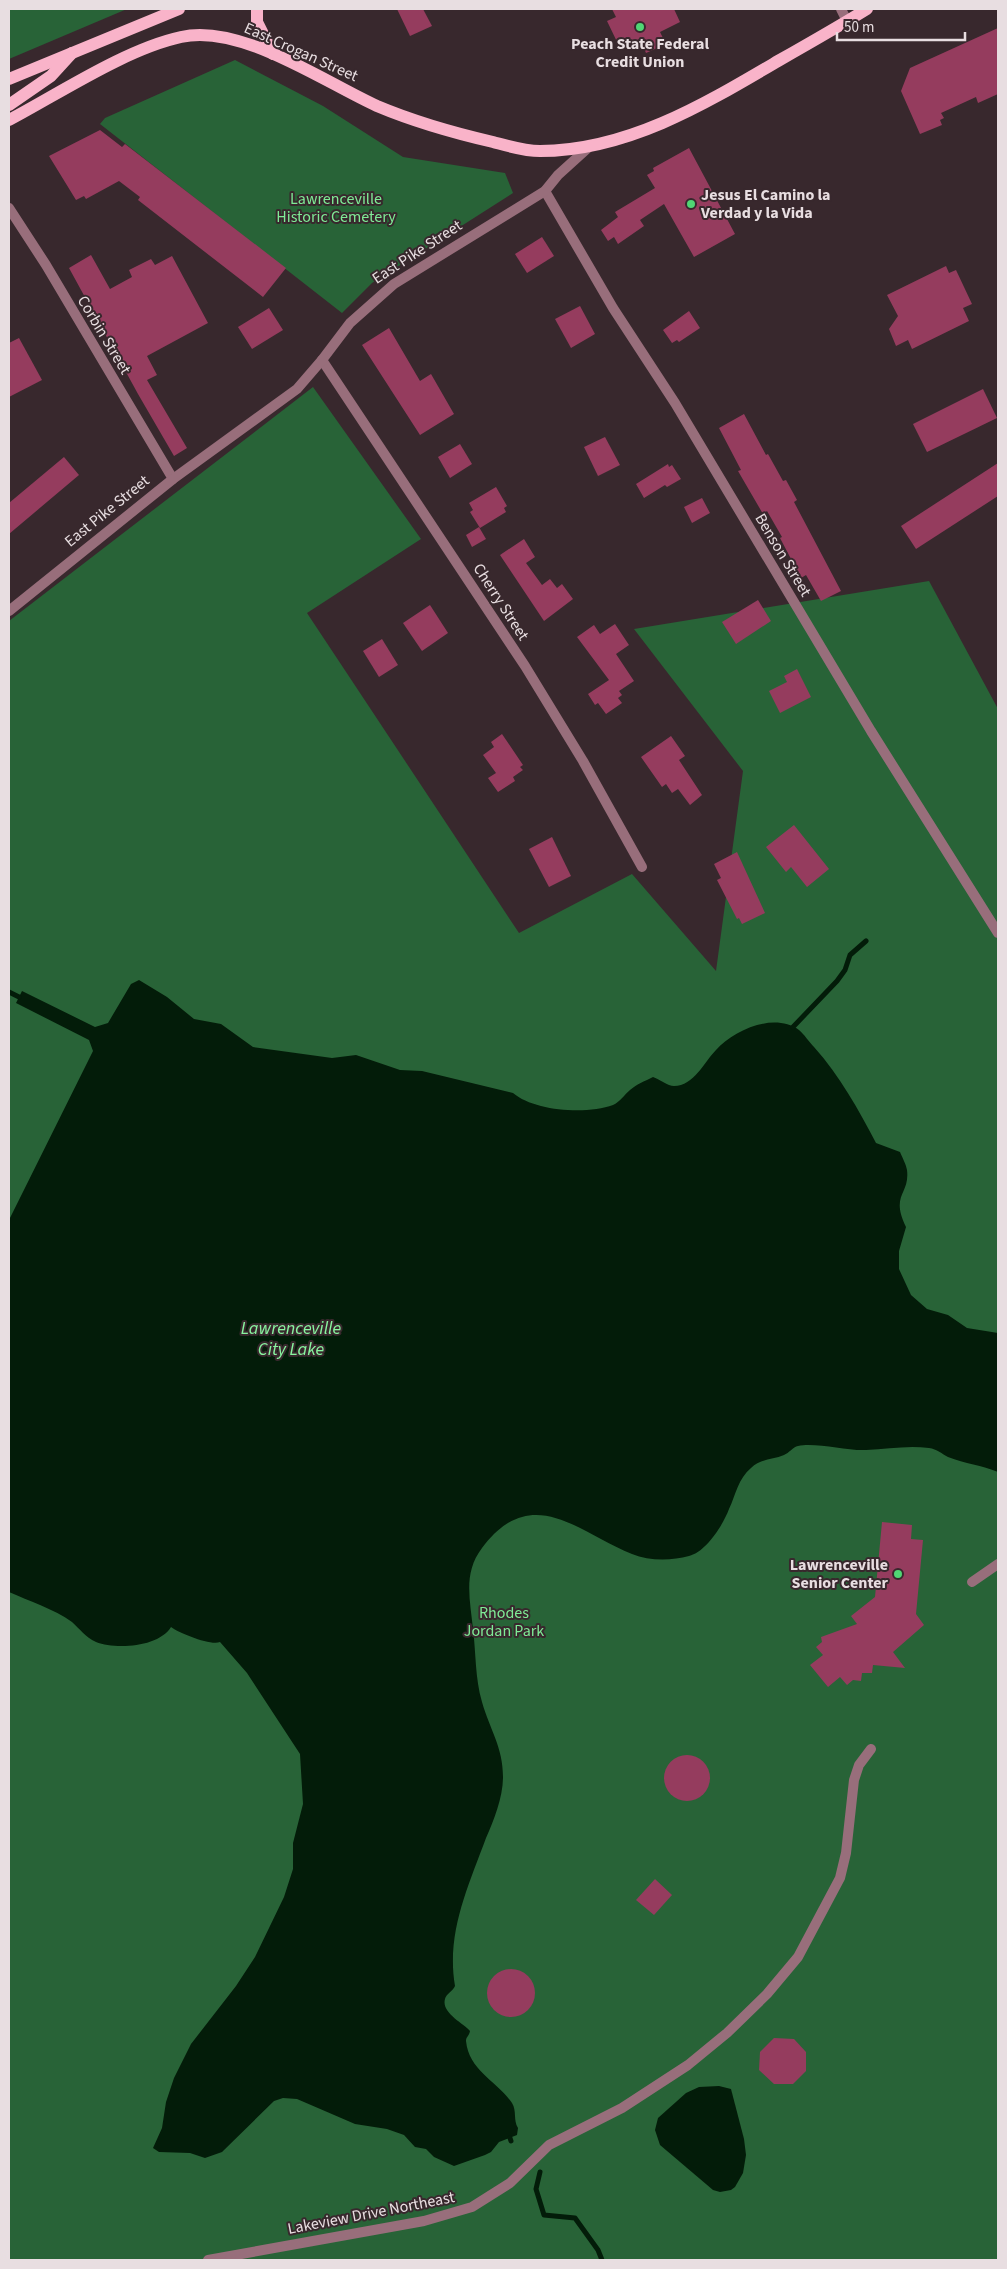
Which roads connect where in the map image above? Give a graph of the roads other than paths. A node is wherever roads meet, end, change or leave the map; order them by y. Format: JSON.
{"nodes":[{"id":1,"x":179,"y":9,"type":"edge"},
{"id":2,"x":257,"y":9,"type":"edge"},
{"id":3,"x":840,"y":9,"type":"edge"},
{"id":4,"x":867,"y":9,"type":"edge"},
{"id":5,"x":847,"y":21,"type":"junction"},
{"id":6,"x":73,"y":51,"type":"junction"},
{"id":7,"x":273,"y":54,"type":"junction"},
{"id":8,"x":9,"y":79,"type":"edge"},
{"id":9,"x":9,"y":105,"type":"edge"},
{"id":10,"x":9,"y":120,"type":"edge"},
{"id":11,"x":590,"y":146,"type":"junction"},
{"id":12,"x":545,"y":191,"type":"junction"},
{"id":13,"x":9,"y":208,"type":"edge"},
{"id":14,"x":322,"y":360,"type":"junction"},
{"id":15,"x":172,"y":479,"type":"junction"},
{"id":16,"x":9,"y":611,"type":"edge"},
{"id":17,"x":642,"y":867,"type":"dead end"},
{"id":18,"x":998,"y":933,"type":"edge"},
{"id":19,"x":998,"y":1564,"type":"edge"},
{"id":20,"x":972,"y":1582,"type":"dead end"},
{"id":21,"x":871,"y":1749,"type":"dead end"},
{"id":22,"x":208,"y":2260,"type":"edge"}],
"edges":[{"from":1,"to":6,"type":"main road"},
{"from":2,"to":7,"type":"main road"},
{"from":3,"to":5,"type":"street"},
{"from":4,"to":5,"type":"main road","name":"East Pike Street"},
{"from":5,"to":11,"type":"main road","name":"East Pike Street"},
{"from":6,"to":8,"type":"main road"},
{"from":6,"to":9,"type":"main road"},
{"from":7,"to":10,"type":"main road","name":"East Crogan Street"},
{"from":7,"to":11,"type":"main road","name":"East Crogan Street"},
{"from":11,"to":12,"type":"street","name":"East Pike Street"},
{"from":12,"to":14,"type":"street","name":"East Pike Street"},
{"from":12,"to":18,"type":"street","name":"Benson Street"},
{"from":13,"to":15,"type":"street","name":"Corbin Street"},
{"from":14,"to":15,"type":"street","name":"East Pike Street"},
{"from":14,"to":17,"type":"street","name":"Cherry Street"},
{"from":15,"to":16,"type":"street","name":"East Pike Street"},
{"from":19,"to":20,"type":"street"},
{"from":21,"to":22,"type":"street","name":"Lakeview Drive Northeast"}]}
